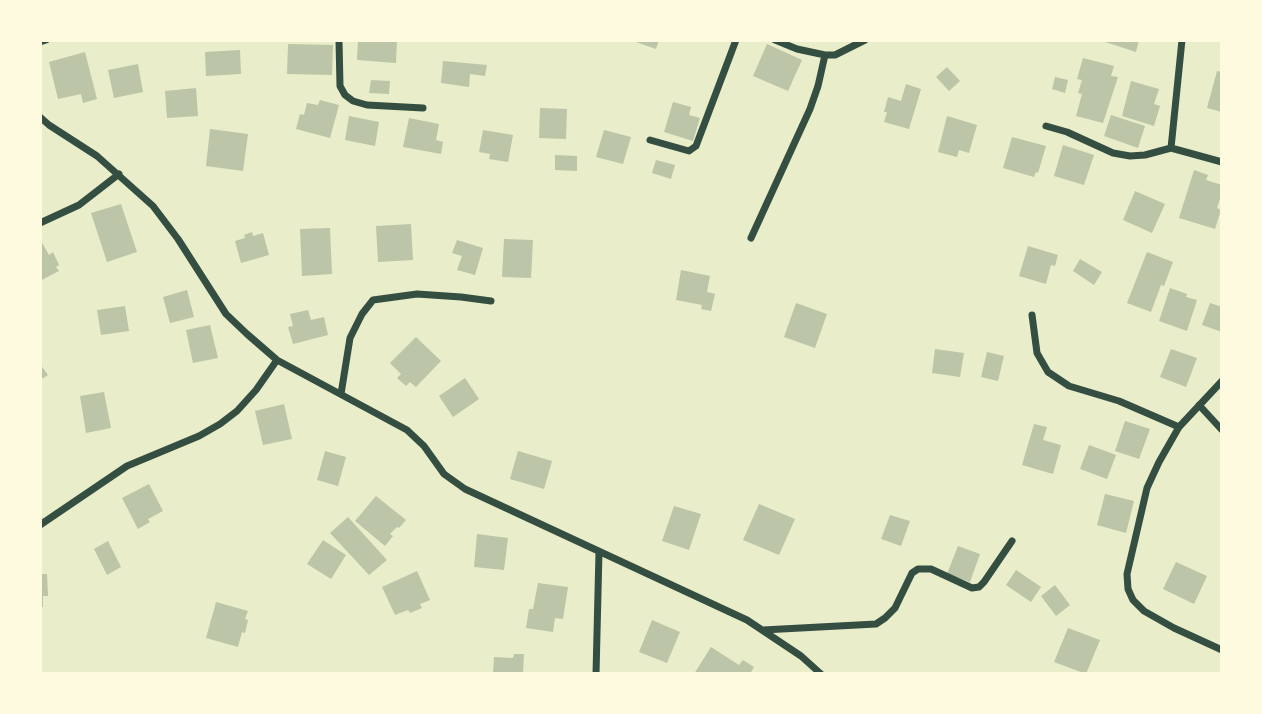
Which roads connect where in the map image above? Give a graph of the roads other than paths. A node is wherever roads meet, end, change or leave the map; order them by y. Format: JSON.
{"nodes":[{"id":1,"x":46,"y":40,"type":"edge"},
{"id":2,"x":339,"y":40,"type":"edge"},
{"id":3,"x":736,"y":40,"type":"edge"},
{"id":4,"x":775,"y":40,"type":"edge"},
{"id":5,"x":865,"y":40,"type":"edge"},
{"id":6,"x":1182,"y":40,"type":"edge"},
{"id":7,"x":40,"y":42,"type":"edge"},
{"id":8,"x":825,"y":55,"type":"junction"},
{"id":9,"x":423,"y":108,"type":"dead end"},
{"id":10,"x":40,"y":117,"type":"edge"},
{"id":11,"x":1046,"y":126,"type":"dead end"},
{"id":12,"x":650,"y":140,"type":"dead end"},
{"id":13,"x":1171,"y":148,"type":"junction"},
{"id":14,"x":1222,"y":162,"type":"edge"},
{"id":15,"x":119,"y":174,"type":"junction"},
{"id":16,"x":40,"y":223,"type":"edge"},
{"id":17,"x":751,"y":238,"type":"dead end"},
{"id":18,"x":491,"y":301,"type":"dead end"},
{"id":19,"x":1032,"y":316,"type":"dead end"},
{"id":20,"x":277,"y":360,"type":"junction"},
{"id":21,"x":1222,"y":381,"type":"edge"},
{"id":22,"x":341,"y":394,"type":"junction"},
{"id":23,"x":1199,"y":405,"type":"junction"},
{"id":24,"x":1179,"y":427,"type":"junction"},
{"id":25,"x":1222,"y":430,"type":"edge"},
{"id":26,"x":40,"y":525,"type":"edge"},
{"id":27,"x":1012,"y":541,"type":"dead end"},
{"id":28,"x":598,"y":552,"type":"junction"},
{"id":29,"x":762,"y":630,"type":"junction"},
{"id":30,"x":1222,"y":650,"type":"edge"},
{"id":31,"x":596,"y":674,"type":"edge"},
{"id":32,"x":821,"y":674,"type":"edge"}],
"edges":[{"from":1,"to":7,"type":"street"},
{"from":2,"to":9,"type":"street"},
{"from":3,"to":12,"type":"street"},
{"from":4,"to":8,"type":"street"},
{"from":5,"to":8,"type":"street"},
{"from":6,"to":13,"type":"street"},
{"from":8,"to":17,"type":"street"},
{"from":10,"to":15,"type":"street"},
{"from":11,"to":13,"type":"street"},
{"from":13,"to":14,"type":"street"},
{"from":15,"to":16,"type":"street"},
{"from":15,"to":20,"type":"street"},
{"from":18,"to":22,"type":"street"},
{"from":19,"to":24,"type":"street"},
{"from":20,"to":22,"type":"street"},
{"from":20,"to":26,"type":"street"},
{"from":21,"to":23,"type":"street"},
{"from":22,"to":28,"type":"street"},
{"from":23,"to":24,"type":"street"},
{"from":23,"to":25,"type":"street"},
{"from":24,"to":30,"type":"street"},
{"from":27,"to":29,"type":"street"},
{"from":28,"to":29,"type":"street"},
{"from":28,"to":31,"type":"street"},
{"from":29,"to":32,"type":"street"}]}
